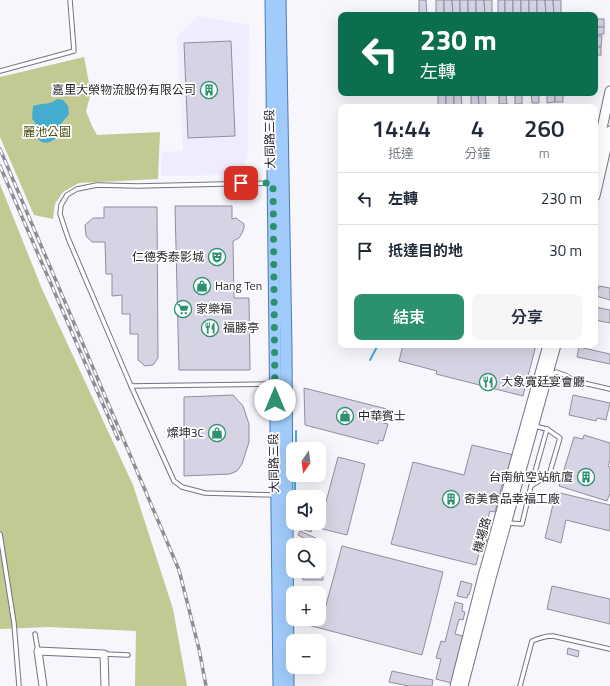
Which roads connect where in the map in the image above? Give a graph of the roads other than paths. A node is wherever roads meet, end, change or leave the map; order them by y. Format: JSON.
{"nodes":[{"id":1,"x":70,"y":0,"type":"edge"},
{"id":2,"x":271,"y":0,"type":"edge"},
{"id":3,"x":280,"y":0,"type":"edge"},
{"id":4,"x":0,"y":71,"type":"edge"},
{"id":5,"x":610,"y":91,"type":"edge"},
{"id":6,"x":610,"y":131,"type":"edge"},
{"id":7,"x":598,"y":147,"type":"edge"},
{"id":8,"x":278,"y":183,"type":"junction"},
{"id":9,"x":598,"y":183,"type":"edge"},
{"id":10,"x":548,"y":348,"type":"edge"},
{"id":11,"x":555,"y":348,"type":"edge"},
{"id":12,"x":544,"y":375,"type":"junction"},
{"id":13,"x":575,"y":382,"type":"junction"},
{"id":14,"x":275,"y":384,"type":"junction"},
{"id":15,"x":131,"y":386,"type":"junction"},
{"id":16,"x":610,"y":389,"type":"edge"},
{"id":17,"x":530,"y":425,"type":"junction"},
{"id":18,"x":547,"y":430,"type":"junction"},
{"id":19,"x":531,"y":486,"type":"junction"},
{"id":20,"x":281,"y":495,"type":"junction"},
{"id":21,"x":502,"y":523,"type":"junction"},
{"id":22,"x":0,"y":534,"type":"edge"},
{"id":23,"x":35,"y":634,"type":"dead end"},
{"id":24,"x":610,"y":649,"type":"edge"},
{"id":25,"x":38,"y":652,"type":"junction"},
{"id":26,"x":104,"y":654,"type":"junction"},
{"id":27,"x":128,"y":655,"type":"dead end"},
{"id":28,"x":19,"y":686,"type":"edge"},
{"id":29,"x":43,"y":686,"type":"edge"},
{"id":30,"x":105,"y":686,"type":"edge"},
{"id":31,"x":279,"y":686,"type":"edge"},
{"id":32,"x":288,"y":686,"type":"edge"},
{"id":33,"x":455,"y":686,"type":"edge"},
{"id":34,"x":463,"y":686,"type":"edge"},
{"id":35,"x":520,"y":686,"type":"edge"}],
"edges":[{"from":1,"to":4,"type":"lane"},
{"from":2,"to":8,"type":"main road","name":"大同路三段"},
{"from":3,"to":8,"type":"main road","name":"大同路三段"},
{"from":5,"to":7,"type":"street"},
{"from":6,"to":9,"type":"street"},
{"from":8,"to":14,"type":"main road","name":"大同路三段"},
{"from":8,"to":15,"type":"lane"},
{"from":8,"to":20,"type":"main road","name":"大同路三段"},
{"from":10,"to":12,"type":"street","name":"機場路"},
{"from":11,"to":12,"type":"street","name":"機場路"},
{"from":12,"to":13,"type":"lane"},
{"from":12,"to":13,"type":"lane"},
{"from":12,"to":17,"type":"street","name":"機場路"},
{"from":13,"to":16,"type":"lane"},
{"from":14,"to":15,"type":"lane"},
{"from":14,"to":20,"type":"main road","name":"大同路三段"},
{"from":15,"to":20,"type":"lane"},
{"from":17,"to":18,"type":"lane"},
{"from":17,"to":21,"type":"street","name":"機場路"},
{"from":18,"to":19,"type":"lane"},
{"from":18,"to":19,"type":"lane"},
{"from":19,"to":21,"type":"lane"},
{"from":20,"to":31,"type":"main road","name":"大同路三段"},
{"from":20,"to":32,"type":"main road","name":"大同路三段"},
{"from":21,"to":33,"type":"street","name":"機場路"},
{"from":21,"to":34,"type":"street","name":"機場路"},
{"from":22,"to":28,"type":"lane"},
{"from":23,"to":25,"type":"lane"},
{"from":24,"to":35,"type":"lane"},
{"from":25,"to":26,"type":"street"},
{"from":25,"to":29,"type":"street"},
{"from":26,"to":27,"type":"lane"},
{"from":26,"to":30,"type":"street"}]}
